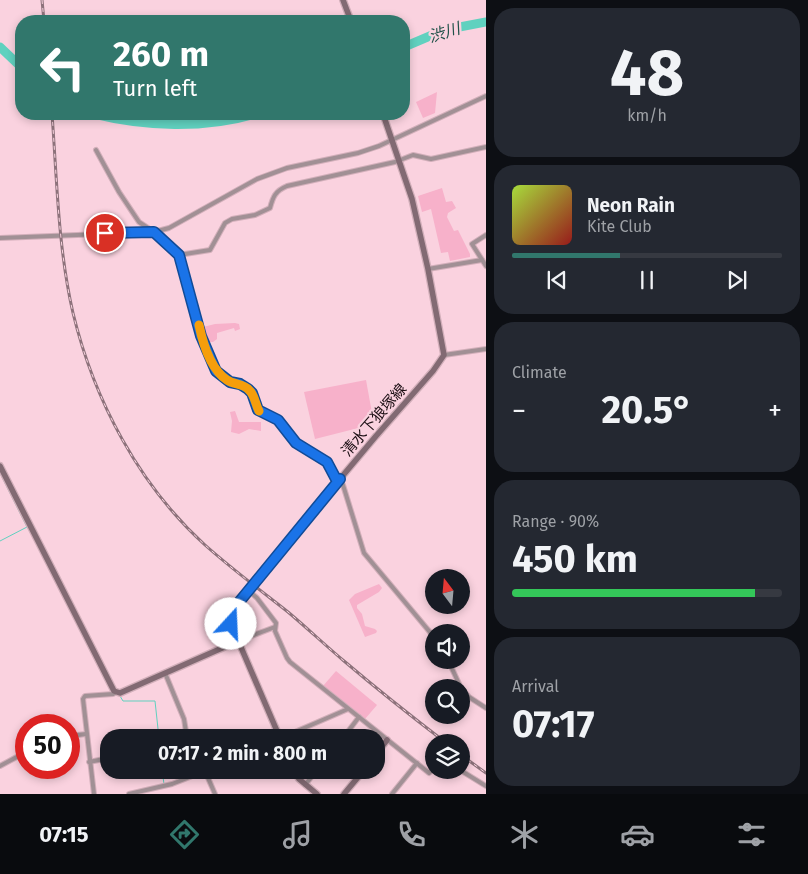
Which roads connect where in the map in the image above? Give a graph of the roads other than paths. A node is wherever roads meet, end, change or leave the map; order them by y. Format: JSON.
{"nodes":[{"id":1,"x":343,"y":0,"type":"edge"},
{"id":2,"x":348,"y":15,"type":"edge"},
{"id":3,"x":486,"y":96,"type":"edge"},
{"id":4,"x":385,"y":120,"type":"edge"},
{"id":5,"x":392,"y":141,"type":"junction"},
{"id":6,"x":486,"y":147,"type":"edge"},
{"id":7,"x":96,"y":150,"type":"dead end"},
{"id":8,"x":398,"y":160,"type":"junction"},
{"id":9,"x":154,"y":232,"type":"junction"},
{"id":10,"x":486,"y":235,"type":"edge"},
{"id":11,"x":0,"y":238,"type":"edge"},
{"id":12,"x":179,"y":255,"type":"junction"},
{"id":13,"x":482,"y":260,"type":"junction"},
{"id":14,"x":486,"y":266,"type":"edge"},
{"id":15,"x":428,"y":269,"type":"junction"},
{"id":16,"x":486,"y":349,"type":"edge"},
{"id":17,"x":444,"y":355,"type":"junction"},
{"id":18,"x":0,"y":466,"type":"edge"},
{"id":19,"x":340,"y":479,"type":"junction"},
{"id":20,"x":248,"y":590,"type":"junction"},
{"id":21,"x":425,"y":626,"type":"edge"},
{"id":22,"x":275,"y":627,"type":"junction"},
{"id":23,"x":238,"y":641,"type":"junction"},
{"id":24,"x":165,"y":673,"type":"junction"},
{"id":25,"x":116,"y":692,"type":"junction"},
{"id":26,"x":470,"y":698,"type":"edge"},
{"id":27,"x":348,"y":708,"type":"junction"},
{"id":28,"x":486,"y":708,"type":"edge"},
{"id":29,"x":359,"y":717,"type":"junction"},
{"id":30,"x":186,"y":729,"type":"edge"},
{"id":31,"x":277,"y":729,"type":"edge"},
{"id":32,"x":301,"y":729,"type":"edge"},
{"id":33,"x":350,"y":729,"type":"edge"},
{"id":34,"x":86,"y":734,"type":"junction"},
{"id":35,"x":80,"y":735,"type":"edge"},
{"id":36,"x":387,"y":740,"type":"junction"},
{"id":37,"x":385,"y":743,"type":"edge"},
{"id":38,"x":15,"y":758,"type":"edge"},
{"id":39,"x":100,"y":760,"type":"edge"},
{"id":40,"x":89,"y":762,"type":"junction"},
{"id":41,"x":417,"y":764,"type":"junction"},
{"id":42,"x":0,"y":766,"type":"edge"},
{"id":43,"x":425,"y":770,"type":"edge"},
{"id":44,"x":470,"y":776,"type":"edge"},
{"id":45,"x":184,"y":779,"type":"edge"},
{"id":46,"x":210,"y":779,"type":"edge"},
{"id":47,"x":299,"y":779,"type":"edge"},
{"id":48,"x":310,"y":779,"type":"edge"},
{"id":49,"x":356,"y":779,"type":"edge"},
{"id":50,"x":305,"y":785,"type":"junction"},
{"id":51,"x":486,"y":786,"type":"edge"},
{"id":52,"x":94,"y":794,"type":"edge"},
{"id":53,"x":127,"y":794,"type":"edge"},
{"id":54,"x":216,"y":794,"type":"edge"},
{"id":55,"x":317,"y":794,"type":"edge"},
{"id":56,"x":344,"y":794,"type":"edge"},
{"id":57,"x":392,"y":794,"type":"edge"}],
"edges":[{"from":1,"to":2,"type":"main road"},
{"from":3,"to":5,"type":"street"},
{"from":4,"to":5,"type":"main road"},
{"from":5,"to":8,"type":"main road"},
{"from":5,"to":9,"type":"street"},
{"from":6,"to":8,"type":"street"},
{"from":7,"to":9,"type":"street"},
{"from":8,"to":12,"type":"street"},
{"from":8,"to":15,"type":"main road"},
{"from":9,"to":11,"type":"street"},
{"from":9,"to":12,"type":"street"},
{"from":10,"to":13,"type":"street"},
{"from":12,"to":19,"type":"street"},
{"from":13,"to":14,"type":"street"},
{"from":13,"to":15,"type":"street"},
{"from":15,"to":17,"type":"main road"},
{"from":16,"to":17,"type":"street"},
{"from":17,"to":19,"type":"main road","name":"清水下狼塚線"},
{"from":18,"to":25,"type":"main road"},
{"from":19,"to":20,"type":"main road","name":"清水下狼塚線"},
{"from":19,"to":21,"type":"street"},
{"from":20,"to":22,"type":"street"},
{"from":20,"to":23,"type":"main road","name":"清水下狼塚線"},
{"from":22,"to":23,"type":"street"},
{"from":22,"to":27,"type":"street"},
{"from":23,"to":24,"type":"main road"},
{"from":23,"to":31,"type":"main road","name":"清水下狼塚線"},
{"from":24,"to":25,"type":"main road"},
{"from":24,"to":30,"type":"street"},
{"from":25,"to":34,"type":"street"},
{"from":26,"to":28,"type":"street"},
{"from":27,"to":29,"type":"street"},
{"from":27,"to":32,"type":"street"},
{"from":29,"to":33,"type":"street"},
{"from":29,"to":36,"type":"street"},
{"from":34,"to":35,"type":"street"},
{"from":34,"to":40,"type":"street"},
{"from":36,"to":37,"type":"main road"},
{"from":36,"to":41,"type":"street"},
{"from":38,"to":42,"type":"street"},
{"from":39,"to":40,"type":"street"},
{"from":40,"to":52,"type":"street"},
{"from":41,"to":43,"type":"street"},
{"from":41,"to":57,"type":"street"},
{"from":44,"to":51,"type":"street"},
{"from":45,"to":53,"type":"street"},
{"from":46,"to":54,"type":"street"},
{"from":47,"to":50,"type":"main road"},
{"from":48,"to":50,"type":"street"},
{"from":49,"to":56,"type":"main road"},
{"from":50,"to":55,"type":"main road"}]}
